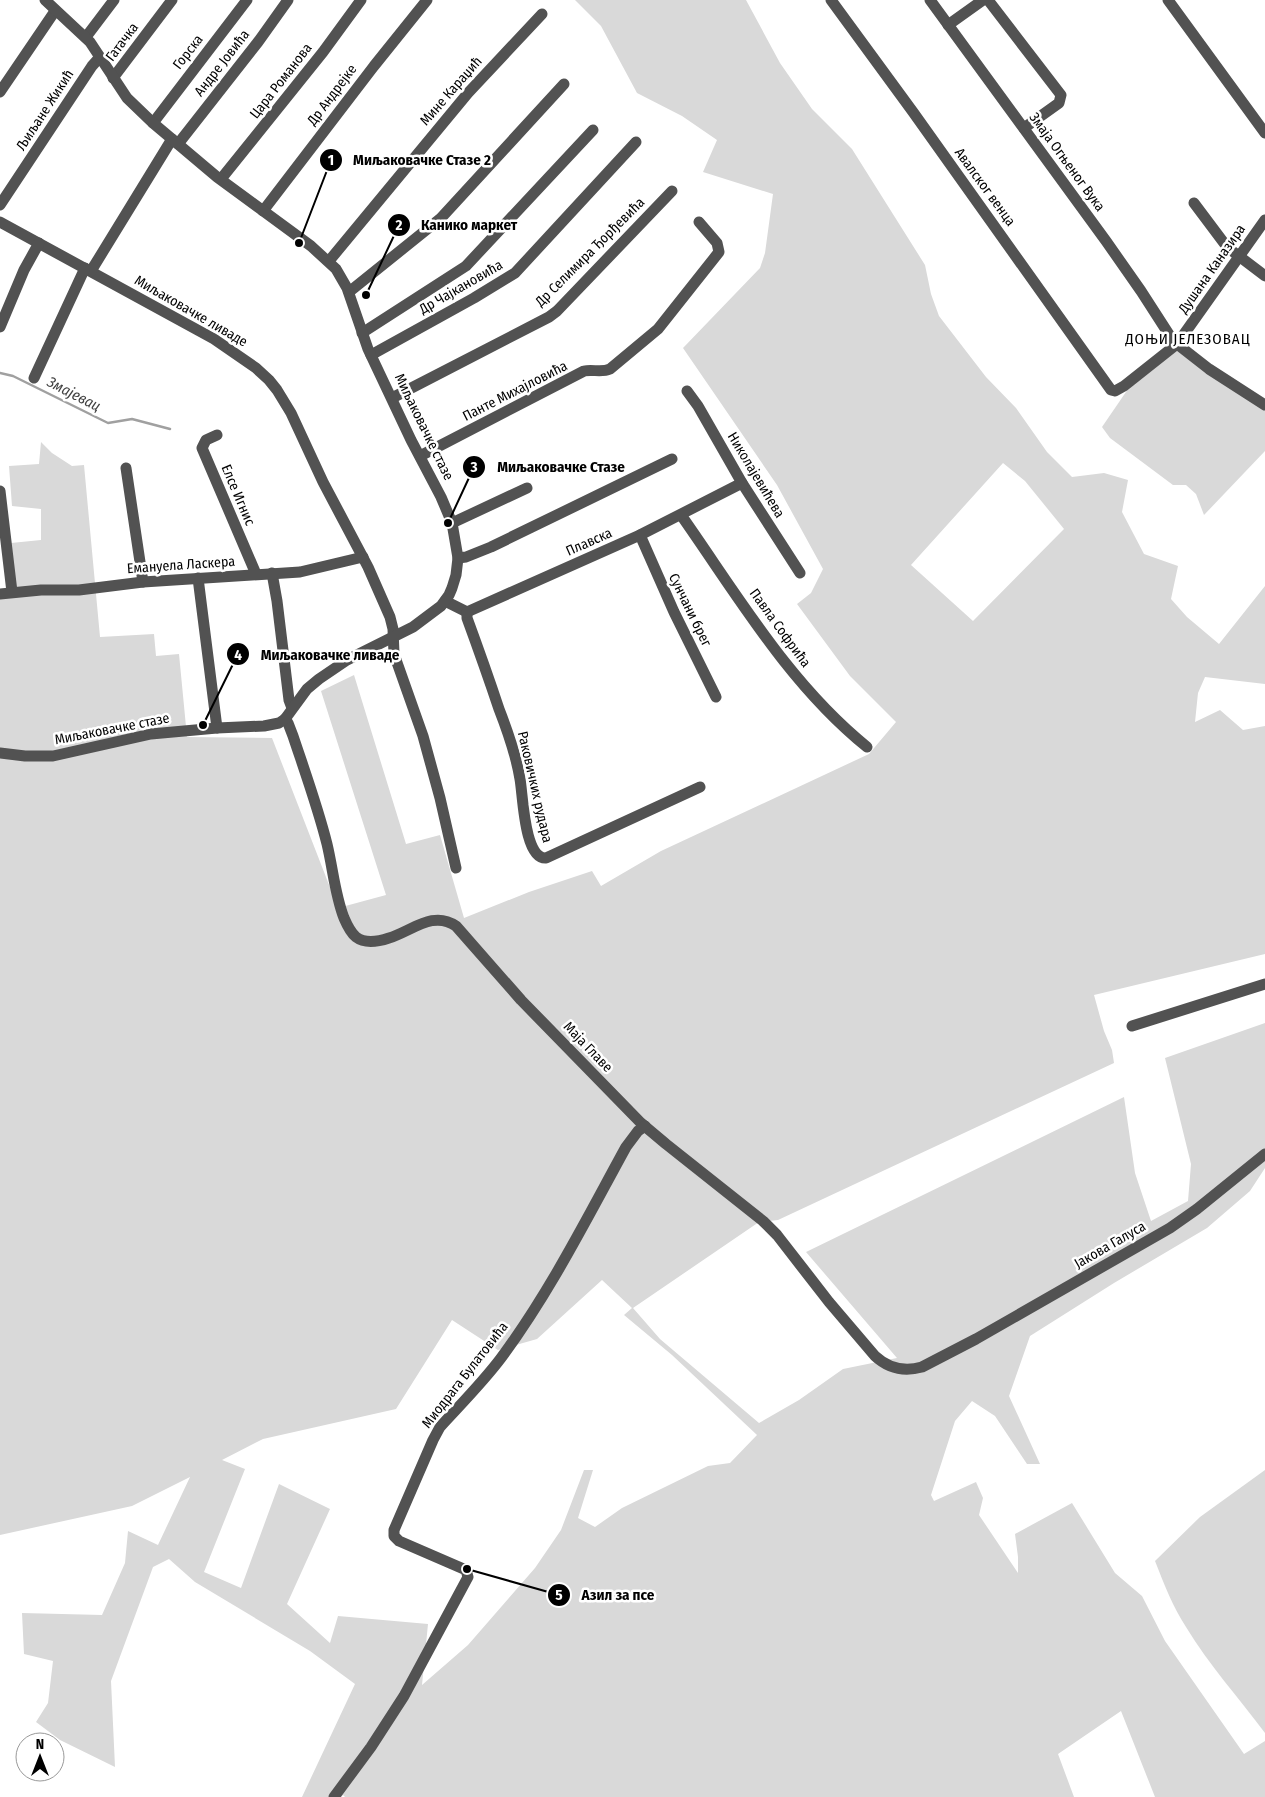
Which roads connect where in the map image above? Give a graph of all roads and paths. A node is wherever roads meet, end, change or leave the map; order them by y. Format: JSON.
{"nodes":[{"id":1,"x":45,"y":0,"type":"edge"},
{"id":2,"x":114,"y":0,"type":"edge"},
{"id":3,"x":172,"y":0,"type":"edge"},
{"id":4,"x":247,"y":0,"type":"edge"},
{"id":5,"x":288,"y":0,"type":"edge"},
{"id":6,"x":361,"y":0,"type":"edge"},
{"id":7,"x":427,"y":0,"type":"edge"},
{"id":8,"x":831,"y":0,"type":"edge"},
{"id":9,"x":930,"y":0,"type":"edge"},
{"id":10,"x":983,"y":0,"type":"edge"},
{"id":11,"x":988,"y":0,"type":"edge"},
{"id":12,"x":1168,"y":0,"type":"edge"},
{"id":13,"x":55,"y":11,"type":"junction"},
{"id":14,"x":542,"y":14,"type":"dead end"},
{"id":15,"x":948,"y":25,"type":"junction"},
{"id":16,"x":86,"y":37,"type":"junction"},
{"id":17,"x":100,"y":57,"type":"junction"},
{"id":18,"x":113,"y":78,"type":"junction"},
{"id":19,"x":564,"y":84,"type":"dead end"},
{"id":20,"x":0,"y":92,"type":"edge"},
{"id":21,"x":153,"y":123,"type":"junction"},
{"id":22,"x":1024,"y":128,"type":"junction"},
{"id":23,"x":593,"y":130,"type":"dead end"},
{"id":24,"x":1265,"y":133,"type":"edge"},
{"id":25,"x":175,"y":141,"type":"junction"},
{"id":26,"x":636,"y":142,"type":"dead end"},
{"id":27,"x":221,"y":179,"type":"junction"},
{"id":28,"x":672,"y":191,"type":"dead end"},
{"id":29,"x":1194,"y":203,"type":"dead end"},
{"id":30,"x":0,"y":205,"type":"edge"},
{"id":31,"x":262,"y":210,"type":"junction"},
{"id":32,"x":1265,"y":220,"type":"edge"},
{"id":33,"x":0,"y":222,"type":"edge"},
{"id":34,"x":699,"y":222,"type":"dead end"},
{"id":35,"x":39,"y":243,"type":"junction"},
{"id":36,"x":1239,"y":257,"type":"junction"},
{"id":37,"x":329,"y":261,"type":"junction"},
{"id":38,"x":88,"y":269,"type":"junction"},
{"id":39,"x":1265,"y":276,"type":"edge"},
{"id":40,"x":349,"y":292,"type":"junction"},
{"id":41,"x":0,"y":327,"type":"edge"},
{"id":42,"x":362,"y":333,"type":"junction"},
{"id":43,"x":1177,"y":344,"type":"junction"},
{"id":44,"x":371,"y":355,"type":"junction"},
{"id":45,"x":34,"y":378,"type":"dead end"},
{"id":46,"x":687,"y":391,"type":"dead end"},
{"id":47,"x":1114,"y":391,"type":"joint"},
{"id":48,"x":392,"y":398,"type":"junction"},
{"id":49,"x":1265,"y":405,"type":"edge"},
{"id":50,"x":217,"y":435,"type":"dead end"},
{"id":51,"x":420,"y":456,"type":"junction"},
{"id":52,"x":672,"y":459,"type":"dead end"},
{"id":53,"x":126,"y":468,"type":"dead end"},
{"id":54,"x":742,"y":483,"type":"junction"},
{"id":55,"x":527,"y":488,"type":"dead end"},
{"id":56,"x":0,"y":491,"type":"edge"},
{"id":57,"x":681,"y":515,"type":"junction"},
{"id":58,"x":452,"y":523,"type":"junction"},
{"id":59,"x":640,"y":535,"type":"junction"},
{"id":60,"x":363,"y":557,"type":"junction"},
{"id":61,"x":458,"y":558,"type":"junction"},
{"id":62,"x":272,"y":573,"type":"junction"},
{"id":63,"x":800,"y":573,"type":"dead end"},
{"id":64,"x":256,"y":574,"type":"junction"},
{"id":65,"x":198,"y":578,"type":"junction"},
{"id":66,"x":143,"y":582,"type":"junction"},
{"id":67,"x":12,"y":592,"type":"junction"},
{"id":68,"x":0,"y":594,"type":"edge"},
{"id":69,"x":445,"y":601,"type":"junction"},
{"id":70,"x":467,"y":612,"type":"junction"},
{"id":71,"x":393,"y":638,"type":"junction"},
{"id":72,"x":716,"y":696,"type":"dead end"},
{"id":73,"x":292,"y":708,"type":"junction"},
{"id":74,"x":284,"y":719,"type":"junction"},
{"id":75,"x":217,"y":728,"type":"junction"},
{"id":76,"x":867,"y":747,"type":"dead end"},
{"id":77,"x":0,"y":753,"type":"edge"},
{"id":78,"x":700,"y":786,"type":"dead end"},
{"id":79,"x":456,"y":868,"type":"dead end"},
{"id":80,"x":1265,"y":984,"type":"edge"},
{"id":81,"x":1132,"y":1026,"type":"dead end"},
{"id":82,"x":645,"y":1126,"type":"junction"},
{"id":83,"x":1265,"y":1154,"type":"edge"},
{"id":84,"x":960,"y":1348,"type":"joint"},
{"id":85,"x":334,"y":1797,"type":"edge"}],
"edges":[{"from":1,"to":13,"type":"street","name":"Миљаковачке стазе"},
{"from":2,"to":16,"type":"street"},
{"from":3,"to":18,"type":"street","name":"Гатачка"},
{"from":4,"to":21,"type":"street","name":"Горска"},
{"from":5,"to":25,"type":"street","name":"Андре Јовића"},
{"from":6,"to":27,"type":"street","name":"Цара Романова"},
{"from":7,"to":31,"type":"street","name":"Др Андрејке"},
{"from":8,"to":47,"type":"street","name":"Авалског венца"},
{"from":9,"to":15,"type":"street","name":"Змаја Огњеног Вука"},
{"from":10,"to":15,"type":"street"},
{"from":11,"to":22,"type":"street"},
{"from":12,"to":24,"type":"street"},
{"from":13,"to":16,"type":"street","name":"Миљаковачке стазе"},
{"from":13,"to":20,"type":"street"},
{"from":14,"to":37,"type":"street","name":"Мине Караџић"},
{"from":15,"to":22,"type":"street","name":"Змаја Огњеног Вука"},
{"from":16,"to":17,"type":"street","name":"Миљаковачке стазе"},
{"from":17,"to":18,"type":"street","name":"Миљаковачке стазе"},
{"from":17,"to":30,"type":"street","name":"Љиљане Жикић"},
{"from":18,"to":21,"type":"street","name":"Миљаковачке стазе"},
{"from":19,"to":40,"type":"street"},
{"from":21,"to":25,"type":"street","name":"Миљаковачке стазе"},
{"from":22,"to":43,"type":"street","name":"Змаја Огњеног Вука"},
{"from":23,"to":42,"type":"street"},
{"from":25,"to":27,"type":"street","name":"Миљаковачке стазе"},
{"from":25,"to":38,"type":"street","name":"Андре Јовића"},
{"from":26,"to":44,"type":"street","name":"Др Чајкановића"},
{"from":27,"to":31,"type":"street","name":"Миљаковачке стазе"},
{"from":28,"to":48,"type":"street","name":"Др Селимира Ђорђевића"},
{"from":29,"to":36,"type":"street"},
{"from":31,"to":37,"type":"street","name":"Миљаковачке стазе"},
{"from":32,"to":36,"type":"street","name":"Душана Каназира"},
{"from":33,"to":35,"type":"street","name":"Миљаковачке ливаде"},
{"from":34,"to":51,"type":"street","name":"Панте Михајловића"},
{"from":35,"to":38,"type":"street","name":"Миљаковачке ливаде"},
{"from":35,"to":41,"type":"street"},
{"from":36,"to":39,"type":"street"},
{"from":36,"to":43,"type":"street","name":"Душана Каназира"},
{"from":37,"to":40,"type":"street","name":"Миљаковачке стазе"},
{"from":38,"to":45,"type":"street","name":"Андре Јовића"},
{"from":38,"to":60,"type":"street","name":"Миљаковачке ливаде"},
{"from":40,"to":42,"type":"street","name":"Миљаковачке стазе"},
{"from":42,"to":44,"type":"street","name":"Миљаковачке стазе"},
{"from":43,"to":47,"type":"street","name":"Душана Каназира"},
{"from":43,"to":49,"type":"street","name":"Змаја Огњеног Вука"},
{"from":44,"to":48,"type":"street","name":"Миљаковачке стазе"},
{"from":46,"to":54,"type":"street","name":"Николајевићева"},
{"from":48,"to":51,"type":"street","name":"Миљаковачке стазе"},
{"from":50,"to":64,"type":"street","name":"Елсе Игнис"},
{"from":51,"to":58,"type":"street","name":"Миљаковачке стазе"},
{"from":52,"to":61,"type":"street"},
{"from":53,"to":66,"type":"street"},
{"from":54,"to":57,"type":"street","name":"Плавска"},
{"from":54,"to":63,"type":"street","name":"Николајевићева"},
{"from":55,"to":58,"type":"street"},
{"from":56,"to":67,"type":"street"},
{"from":57,"to":59,"type":"street","name":"Плавска"},
{"from":57,"to":76,"type":"street","name":"Павла Софрића"},
{"from":58,"to":61,"type":"street","name":"Миљаковачке стазе"},
{"from":59,"to":70,"type":"street","name":"Плавска"},
{"from":59,"to":72,"type":"street","name":"Сунчани брег"},
{"from":60,"to":62,"type":"street","name":"Емануела Ласкера"},
{"from":60,"to":71,"type":"street","name":"Миљаковачке ливаде"},
{"from":61,"to":69,"type":"street","name":"Миљаковачке стазе"},
{"from":62,"to":64,"type":"street","name":"Емануела Ласкера"},
{"from":62,"to":73,"type":"street"},
{"from":64,"to":65,"type":"street","name":"Емануела Ласкера"},
{"from":65,"to":66,"type":"street","name":"Емануела Ласкера"},
{"from":65,"to":75,"type":"street"},
{"from":66,"to":67,"type":"street","name":"Емануела Ласкера"},
{"from":67,"to":68,"type":"street","name":"Емануела Ласкера"},
{"from":69,"to":70,"type":"street"},
{"from":69,"to":71,"type":"street","name":"Миљаковачке стазе"},
{"from":70,"to":78,"type":"street","name":"Раковичких рудара"},
{"from":71,"to":73,"type":"street","name":"Миљаковачке стазе"},
{"from":71,"to":79,"type":"street","name":"Миљаковачке ливаде"},
{"from":73,"to":74,"type":"street","name":"Миљаковачке стазе"},
{"from":74,"to":75,"type":"street","name":"Миљаковачке стазе"},
{"from":74,"to":82,"type":"street","name":"Маја Главе"},
{"from":75,"to":77,"type":"street","name":"Миљаковачке стазе"},
{"from":80,"to":81,"type":"street"},
{"from":82,"to":84,"type":"street","name":"Маја Главе"},
{"from":82,"to":85,"type":"street","name":"Миодрага Булатовића"},
{"from":83,"to":84,"type":"street","name":"Јакова Галуса"}]}
